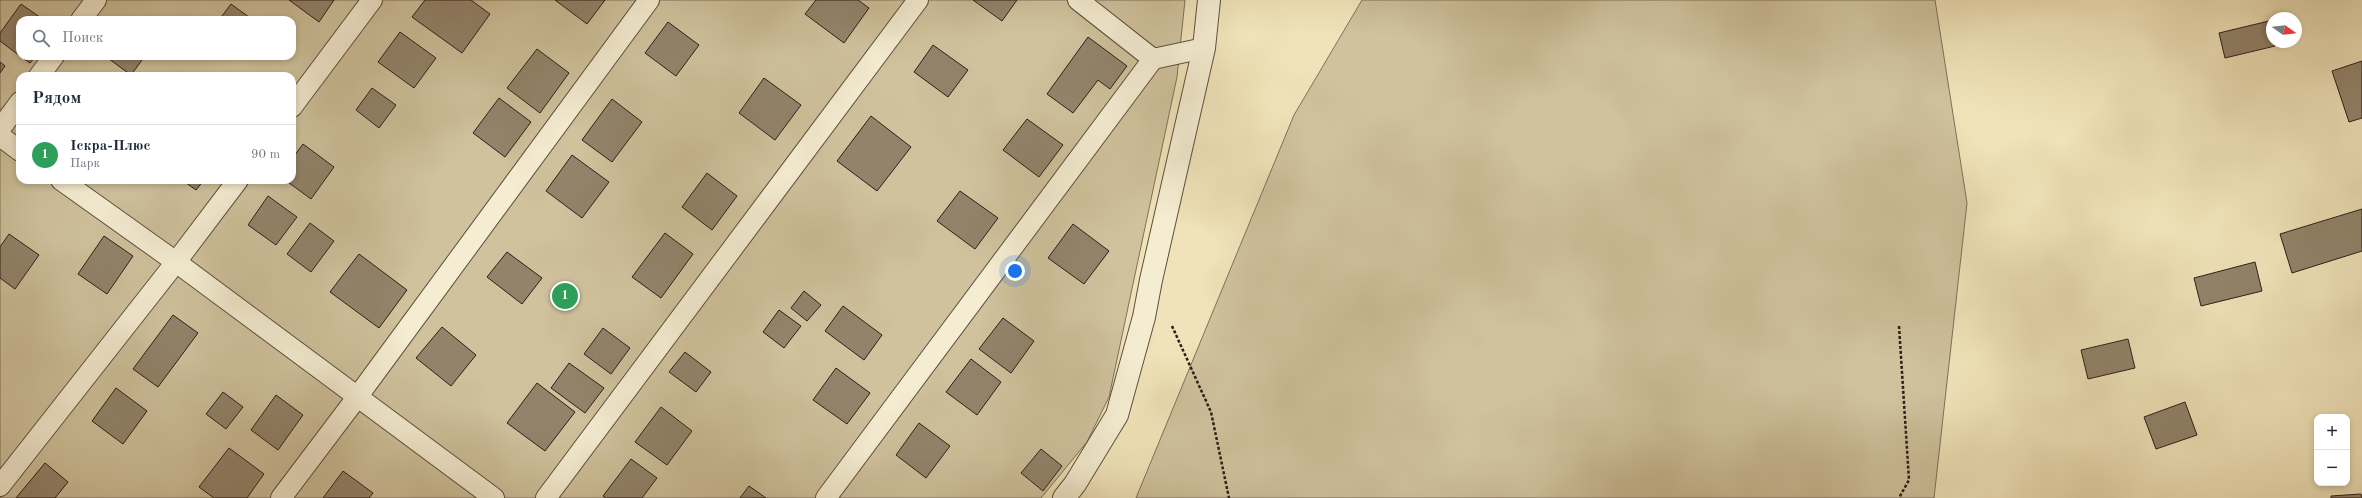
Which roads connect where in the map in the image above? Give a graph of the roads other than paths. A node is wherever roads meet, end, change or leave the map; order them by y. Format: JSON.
{"nodes":[{"id":1,"x":96,"y":0,"type":"edge"},
{"id":2,"x":372,"y":0,"type":"edge"},
{"id":3,"x":649,"y":0,"type":"edge"},
{"id":4,"x":918,"y":0,"type":"edge"},
{"id":5,"x":1078,"y":0,"type":"edge"},
{"id":6,"x":1209,"y":0,"type":"edge"},
{"id":7,"x":84,"y":16,"type":"edge"},
{"id":8,"x":1204,"y":48,"type":"junction"},
{"id":9,"x":1153,"y":59,"type":"junction"},
{"id":10,"x":51,"y":60,"type":"edge"},
{"id":11,"x":42,"y":72,"type":"edge"},
{"id":12,"x":296,"y":102,"type":"edge"},
{"id":13,"x":16,"y":107,"type":"edge"},
{"id":14,"x":0,"y":129,"type":"edge"},
{"id":15,"x":0,"y":136,"type":"edge"},
{"id":16,"x":16,"y":148,"type":"edge"},
{"id":17,"x":67,"y":184,"type":"edge"},
{"id":18,"x":235,"y":184,"type":"edge"},
{"id":19,"x":176,"y":262,"type":"junction"},
{"id":20,"x":358,"y":396,"type":"junction"},
{"id":21,"x":0,"y":486,"type":"edge"},
{"id":22,"x":281,"y":498,"type":"edge"},
{"id":23,"x":494,"y":498,"type":"edge"},
{"id":24,"x":546,"y":498,"type":"edge"},
{"id":25,"x":826,"y":498,"type":"edge"},
{"id":26,"x":1064,"y":498,"type":"edge"}],
"edges":[{"from":1,"to":7,"type":"lane"},
{"from":2,"to":12,"type":"lane"},
{"from":3,"to":20,"type":"lane"},
{"from":4,"to":24,"type":"lane"},
{"from":5,"to":9,"type":"lane"},
{"from":6,"to":8,"type":"street"},
{"from":8,"to":9,"type":"lane"},
{"from":8,"to":26,"type":"street"},
{"from":9,"to":25,"type":"lane"},
{"from":10,"to":11,"type":"lane"},
{"from":13,"to":14,"type":"lane"},
{"from":15,"to":16,"type":"lane"},
{"from":17,"to":19,"type":"lane"},
{"from":18,"to":19,"type":"lane"},
{"from":19,"to":20,"type":"lane"},
{"from":19,"to":21,"type":"lane"},
{"from":20,"to":22,"type":"lane"},
{"from":20,"to":23,"type":"lane"}]}
